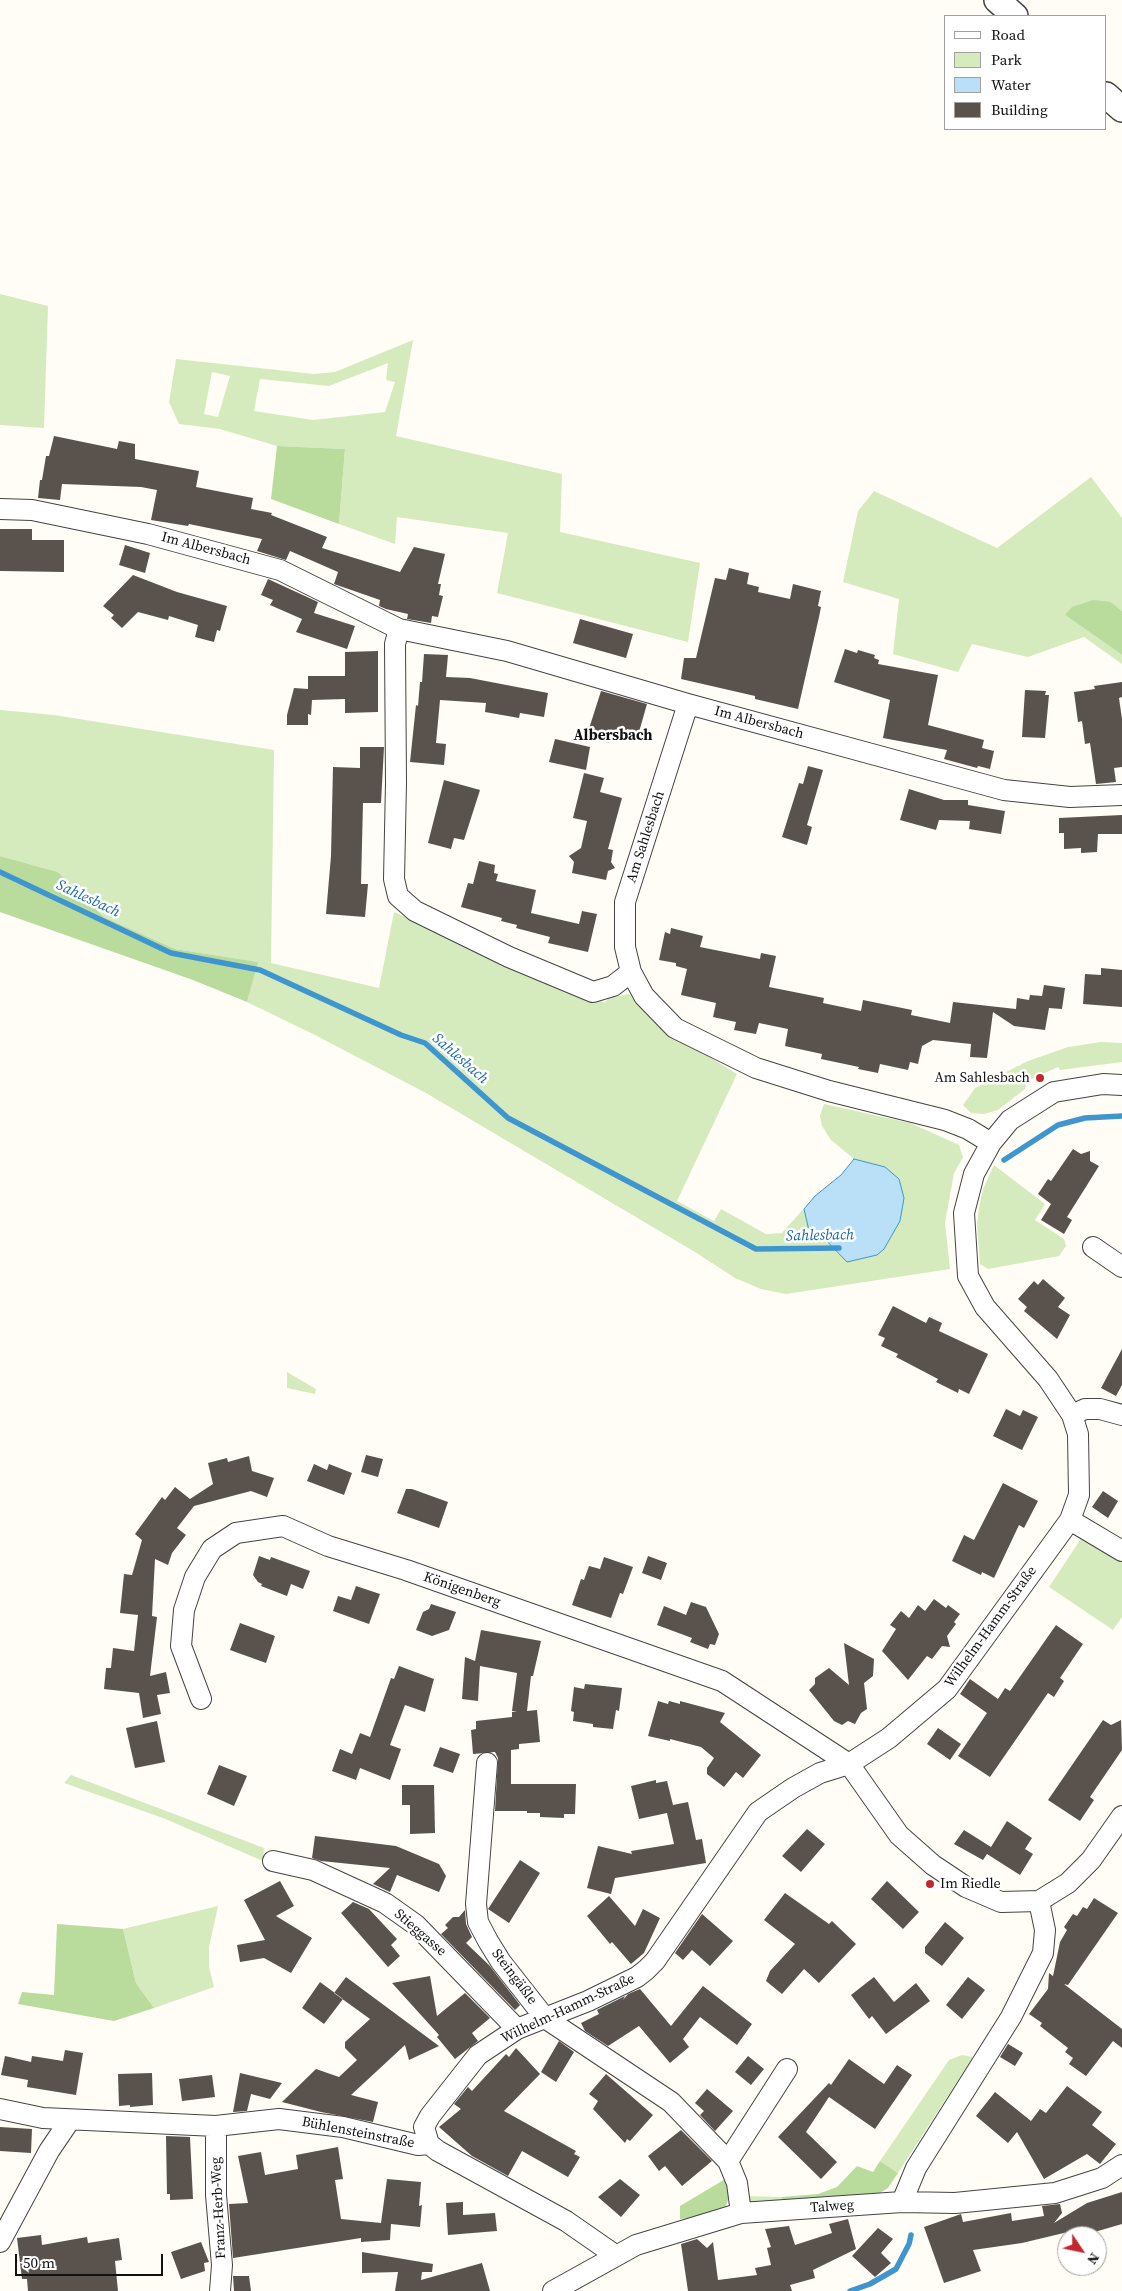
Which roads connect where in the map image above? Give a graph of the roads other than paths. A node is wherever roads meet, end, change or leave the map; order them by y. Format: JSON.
{"nodes":[{"id":1,"x":997,"y":0,"type":"edge"},
{"id":2,"x":1014,"y":15,"type":"edge"},
{"id":3,"x":1107,"y":96,"type":"edge"},
{"id":4,"x":1122,"y":109,"type":"edge"},
{"id":5,"x":0,"y":509,"type":"edge"},
{"id":6,"x":399,"y":629,"type":"junction"},
{"id":7,"x":688,"y":704,"type":"junction"},
{"id":8,"x":1122,"y":795,"type":"edge"},
{"id":9,"x":631,"y":972,"type":"junction"},
{"id":10,"x":1122,"y":1085,"type":"edge"},
{"id":11,"x":991,"y":1143,"type":"junction"},
{"id":12,"x":1093,"y":1247,"type":"dead end"},
{"id":13,"x":1122,"y":1267,"type":"edge"},
{"id":14,"x":1072,"y":1415,"type":"junction"},
{"id":15,"x":1122,"y":1415,"type":"edge"},
{"id":16,"x":1070,"y":1520,"type":"junction"},
{"id":17,"x":1122,"y":1551,"type":"edge"},
{"id":18,"x":201,"y":1699,"type":"dead end"},
{"id":19,"x":487,"y":1763,"type":"dead end"},
{"id":20,"x":849,"y":1764,"type":"junction"},
{"id":21,"x":1122,"y":1816,"type":"edge"},
{"id":22,"x":273,"y":1861,"type":"dead end"},
{"id":23,"x":1039,"y":1901,"type":"junction"},
{"id":24,"x":546,"y":2018,"type":"junction"},
{"id":25,"x":517,"y":2029,"type":"junction"},
{"id":26,"x":787,"y":2069,"type":"dead end"},
{"id":27,"x":0,"y":2108,"type":"edge"},
{"id":28,"x":70,"y":2120,"type":"junction"},
{"id":29,"x":216,"y":2126,"type":"junction"},
{"id":30,"x":429,"y":2144,"type":"junction"},
{"id":31,"x":728,"y":2161,"type":"junction"},
{"id":32,"x":1122,"y":2165,"type":"edge"},
{"id":33,"x":902,"y":2202,"type":"junction"},
{"id":34,"x":741,"y":2213,"type":"junction"},
{"id":35,"x":0,"y":2242,"type":"edge"},
{"id":36,"x":615,"y":2255,"type":"junction"},
{"id":37,"x":220,"y":2291,"type":"edge"},
{"id":38,"x":553,"y":2291,"type":"edge"}],
"edges":[{"from":1,"to":2,"type":"street"},
{"from":3,"to":4,"type":"street"},
{"from":5,"to":6,"type":"street","name":"Im Albersbach"},
{"from":6,"to":7,"type":"street","name":"Im Albersbach"},
{"from":6,"to":9,"type":"street"},
{"from":7,"to":8,"type":"street","name":"Im Albersbach"},
{"from":7,"to":9,"type":"street","name":"Am Sahlesbach"},
{"from":9,"to":11,"type":"street","name":"Am Sahlesbach"},
{"from":10,"to":11,"type":"street","name":"Wilhelm-Hamm-Straße"},
{"from":11,"to":14,"type":"street","name":"Wilhelm-Hamm-Straße"},
{"from":12,"to":13,"type":"street"},
{"from":14,"to":15,"type":"street"},
{"from":14,"to":16,"type":"street","name":"Wilhelm-Hamm-Straße"},
{"from":16,"to":17,"type":"street"},
{"from":16,"to":20,"type":"street","name":"Wilhelm-Hamm-Straße"},
{"from":18,"to":20,"type":"street","name":"Königenberg"},
{"from":19,"to":24,"type":"street","name":"Steingäßle"},
{"from":20,"to":23,"type":"street"},
{"from":20,"to":24,"type":"street","name":"Wilhelm-Hamm-Straße"},
{"from":21,"to":23,"type":"street"},
{"from":22,"to":25,"type":"street","name":"Stieggasse"},
{"from":23,"to":33,"type":"street"},
{"from":24,"to":25,"type":"street","name":"Wilhelm-Hamm-Straße"},
{"from":24,"to":31,"type":"street","name":"Steingäßle"},
{"from":25,"to":30,"type":"street","name":"Wilhelm-Hamm-Straße"},
{"from":26,"to":31,"type":"street"},
{"from":27,"to":28,"type":"street","name":"Bühlensteinstraße"},
{"from":28,"to":29,"type":"street","name":"Bühlensteinstraße"},
{"from":28,"to":35,"type":"street"},
{"from":29,"to":30,"type":"street","name":"Bühlensteinstraße"},
{"from":29,"to":37,"type":"street","name":"Franz-Herb-Weg"},
{"from":30,"to":36,"type":"street","name":"Bühlensteinstraße"},
{"from":31,"to":34,"type":"street","name":"Steingäßle"},
{"from":32,"to":33,"type":"street","name":"Talweg"},
{"from":33,"to":34,"type":"street","name":"Talweg"},
{"from":34,"to":36,"type":"street","name":"Talweg"},
{"from":36,"to":38,"type":"street","name":"Talweg"}]}
